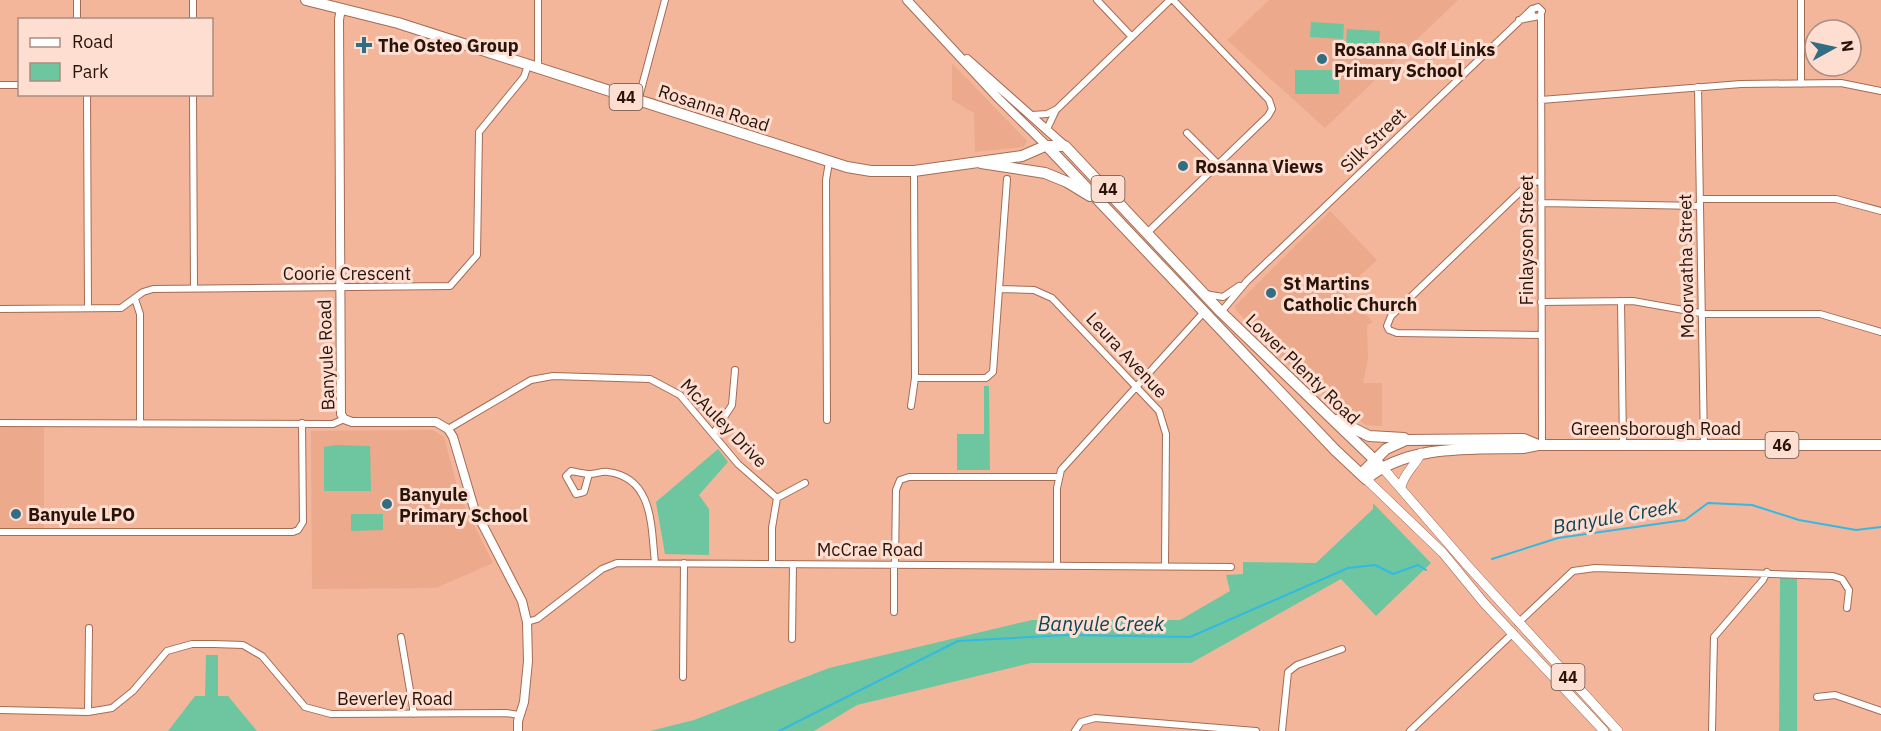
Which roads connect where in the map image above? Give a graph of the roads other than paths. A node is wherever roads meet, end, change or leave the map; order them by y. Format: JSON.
{"nodes":[{"id":1,"x":77,"y":0,"type":"edge"},
{"id":2,"x":193,"y":0,"type":"edge"},
{"id":3,"x":306,"y":0,"type":"edge"},
{"id":4,"x":538,"y":0,"type":"edge"},
{"id":5,"x":665,"y":0,"type":"edge"},
{"id":6,"x":907,"y":0,"type":"edge"},
{"id":7,"x":1097,"y":0,"type":"edge"},
{"id":8,"x":1172,"y":0,"type":"edge"},
{"id":9,"x":1534,"y":0,"type":"edge"},
{"id":10,"x":1801,"y":0,"type":"edge"},
{"id":11,"x":341,"y":8,"type":"junction"},
{"id":12,"x":1535,"y":12,"type":"junction"},
{"id":13,"x":77,"y":18,"type":"edge"},
{"id":14,"x":193,"y":18,"type":"edge"},
{"id":15,"x":1132,"y":37,"type":"junction"},
{"id":16,"x":950,"y":46,"type":"junction"},
{"id":17,"x":533,"y":67,"type":"junction"},
{"id":18,"x":1801,"y":84,"type":"junction"},
{"id":19,"x":0,"y":85,"type":"edge"},
{"id":20,"x":18,"y":85,"type":"edge"},
{"id":21,"x":1698,"y":87,"type":"junction"},
{"id":22,"x":1881,"y":91,"type":"edge"},
{"id":23,"x":87,"y":96,"type":"edge"},
{"id":24,"x":193,"y":96,"type":"edge"},
{"id":25,"x":1540,"y":100,"type":"junction"},
{"id":26,"x":638,"y":101,"type":"junction"},
{"id":27,"x":1057,"y":109,"type":"junction"},
{"id":28,"x":1032,"y":115,"type":"junction"},
{"id":29,"x":1047,"y":129,"type":"junction"},
{"id":30,"x":1187,"y":133,"type":"dead end"},
{"id":31,"x":1047,"y":146,"type":"junction"},
{"id":32,"x":1066,"y":147,"type":"junction"},
{"id":33,"x":1059,"y":157,"type":"junction"},
{"id":34,"x":829,"y":162,"type":"junction"},
{"id":35,"x":980,"y":163,"type":"junction"},
{"id":36,"x":1083,"y":163,"type":"junction"},
{"id":37,"x":1218,"y":164,"type":"junction"},
{"id":38,"x":1038,"y":170,"type":"junction"},
{"id":39,"x":914,"y":171,"type":"junction"},
{"id":40,"x":1007,"y":179,"type":"dead end"},
{"id":41,"x":1080,"y":180,"type":"junction"},
{"id":42,"x":1541,"y":181,"type":"junction"},
{"id":43,"x":1700,"y":202,"type":"junction"},
{"id":44,"x":1541,"y":203,"type":"junction"},
{"id":45,"x":1106,"y":206,"type":"junction"},
{"id":46,"x":1881,"y":212,"type":"edge"},
{"id":47,"x":1148,"y":232,"type":"junction"},
{"id":48,"x":1247,"y":281,"type":"junction"},
{"id":49,"x":194,"y":288,"type":"junction"},
{"id":50,"x":340,"y":288,"type":"junction"},
{"id":51,"x":1000,"y":289,"type":"junction"},
{"id":52,"x":1204,"y":294,"type":"junction"},
{"id":53,"x":135,"y":299,"type":"junction"},
{"id":54,"x":1620,"y":301,"type":"junction"},
{"id":55,"x":1541,"y":302,"type":"junction"},
{"id":56,"x":88,"y":308,"type":"junction"},
{"id":57,"x":0,"y":309,"type":"edge"},
{"id":58,"x":1204,"y":312,"type":"junction"},
{"id":59,"x":1221,"y":312,"type":"junction"},
{"id":60,"x":1702,"y":313,"type":"junction"},
{"id":61,"x":1881,"y":332,"type":"edge"},
{"id":62,"x":1541,"y":335,"type":"junction"},
{"id":63,"x":735,"y":370,"type":"dead end"},
{"id":64,"x":915,"y":378,"type":"junction"},
{"id":65,"x":1136,"y":385,"type":"junction"},
{"id":66,"x":911,"y":406,"type":"dead end"},
{"id":67,"x":1323,"y":412,"type":"junction"},
{"id":68,"x":343,"y":417,"type":"junction"},
{"id":69,"x":827,"y":420,"type":"dead end"},
{"id":70,"x":0,"y":423,"type":"edge"},
{"id":71,"x":302,"y":423,"type":"junction"},
{"id":72,"x":140,"y":424,"type":"junction"},
{"id":73,"x":448,"y":429,"type":"junction"},
{"id":74,"x":713,"y":434,"type":"junction"},
{"id":75,"x":1418,"y":438,"type":"junction"},
{"id":76,"x":1353,"y":441,"type":"junction"},
{"id":77,"x":1623,"y":444,"type":"junction"},
{"id":78,"x":1704,"y":444,"type":"junction"},
{"id":79,"x":1540,"y":445,"type":"junction"},
{"id":80,"x":1881,"y":445,"type":"edge"},
{"id":81,"x":1421,"y":453,"type":"junction"},
{"id":82,"x":1349,"y":463,"type":"junction"},
{"id":83,"x":1379,"y":464,"type":"junction"},
{"id":84,"x":590,"y":474,"type":"dead end"},
{"id":85,"x":1364,"y":476,"type":"junction"},
{"id":86,"x":1058,"y":477,"type":"junction"},
{"id":87,"x":805,"y":483,"type":"dead end"},
{"id":88,"x":1401,"y":487,"type":"junction"},
{"id":89,"x":777,"y":498,"type":"junction"},
{"id":90,"x":0,"y":532,"type":"edge"},
{"id":91,"x":656,"y":562,"type":"junction"},
{"id":92,"x":684,"y":563,"type":"junction"},
{"id":93,"x":772,"y":564,"type":"junction"},
{"id":94,"x":793,"y":564,"type":"junction"},
{"id":95,"x":895,"y":564,"type":"junction"},
{"id":96,"x":1057,"y":565,"type":"junction"},
{"id":97,"x":1165,"y":566,"type":"junction"},
{"id":98,"x":1231,"y":567,"type":"dead end"},
{"id":99,"x":1767,"y":572,"type":"junction"},
{"id":100,"x":1847,"y":608,"type":"dead end"},
{"id":101,"x":894,"y":612,"type":"dead end"},
{"id":102,"x":527,"y":622,"type":"junction"},
{"id":103,"x":1518,"y":623,"type":"junction"},
{"id":104,"x":89,"y":628,"type":"dead end"},
{"id":105,"x":1512,"y":634,"type":"junction"},
{"id":106,"x":401,"y":637,"type":"dead end"},
{"id":107,"x":792,"y":639,"type":"dead end"},
{"id":108,"x":1342,"y":649,"type":"dead end"},
{"id":109,"x":683,"y":677,"type":"dead end"},
{"id":110,"x":1817,"y":697,"type":"dead end"},
{"id":111,"x":0,"y":710,"type":"edge"},
{"id":112,"x":1881,"y":711,"type":"edge"},
{"id":113,"x":88,"y":712,"type":"junction"},
{"id":114,"x":414,"y":714,"type":"junction"},
{"id":115,"x":519,"y":715,"type":"junction"},
{"id":116,"x":518,"y":731,"type":"edge"},
{"id":117,"x":1075,"y":731,"type":"edge"},
{"id":118,"x":1256,"y":731,"type":"edge"},
{"id":119,"x":1282,"y":731,"type":"edge"},
{"id":120,"x":1410,"y":731,"type":"edge"},
{"id":121,"x":1604,"y":731,"type":"edge"},
{"id":122,"x":1618,"y":731,"type":"edge"},
{"id":123,"x":1712,"y":731,"type":"edge"}],
"edges":[{"from":1,"to":13,"type":"street"},
{"from":2,"to":14,"type":"street"},
{"from":3,"to":11,"type":"highway","name":"Rosanna Road","number":"44"},
{"from":4,"to":17,"type":"street"},
{"from":5,"to":26,"type":"street"},
{"from":6,"to":16,"type":"street","name":"Lower Plenty Road"},
{"from":7,"to":15,"type":"street"},
{"from":8,"to":15,"type":"street"},
{"from":8,"to":37,"type":"street"},
{"from":9,"to":12,"type":"street","name":"Finlayson Street"},
{"from":10,"to":18,"type":"street"},
{"from":11,"to":17,"type":"highway","name":"Rosanna Road","number":"44"},
{"from":11,"to":50,"type":"street","name":"Banyule Road"},
{"from":12,"to":25,"type":"street","name":"Finlayson Street"},
{"from":12,"to":48,"type":"street","name":"Silk Street"},
{"from":15,"to":27,"type":"street"},
{"from":16,"to":28,"type":"street","name":"Lower Plenty Road"},
{"from":16,"to":31,"type":"street","name":"Lower Plenty Road"},
{"from":17,"to":26,"type":"highway","name":"Rosanna Road","number":"44"},
{"from":17,"to":50,"type":"street","name":"Coorie Crescent"},
{"from":18,"to":21,"type":"street"},
{"from":18,"to":22,"type":"street"},
{"from":19,"to":20,"type":"street"},
{"from":21,"to":25,"type":"street"},
{"from":21,"to":43,"type":"street","name":"Moorwatha Street"},
{"from":23,"to":56,"type":"street"},
{"from":24,"to":49,"type":"street"},
{"from":25,"to":42,"type":"street","name":"Finlayson Street"},
{"from":26,"to":34,"type":"highway","name":"Rosanna Road","number":"44"},
{"from":27,"to":28,"type":"street"},
{"from":27,"to":29,"type":"street"},
{"from":28,"to":29,"type":"street","name":"Lower Plenty Road"},
{"from":29,"to":32,"type":"street","name":"Lower Plenty Road"},
{"from":30,"to":37,"type":"street"},
{"from":31,"to":32,"type":"highway","name":"Rosanna Road","number":"44"},
{"from":31,"to":33,"type":"highway","name":"Lower Plenty Road"},
{"from":31,"to":35,"type":"highway","name":"Rosanna Road","number":"44"},
{"from":32,"to":33,"type":"highway"},
{"from":32,"to":36,"type":"highway","name":"Lower Plenty Road","number":"44"},
{"from":33,"to":38,"type":"highway"},
{"from":33,"to":41,"type":"highway","name":"Lower Plenty Road"},
{"from":34,"to":39,"type":"highway","name":"Rosanna Road","number":"44"},
{"from":34,"to":69,"type":"street"},
{"from":35,"to":38,"type":"highway","name":"Rosanna Road","number":"44"},
{"from":35,"to":39,"type":"highway","name":"Rosanna Road","number":"44"},
{"from":36,"to":41,"type":"highway"},
{"from":36,"to":47,"type":"highway","name":"Lower Plenty Road","number":"44"},
{"from":37,"to":47,"type":"street"},
{"from":38,"to":45,"type":"highway","name":"Rosanna Road","number":"44"},
{"from":39,"to":64,"type":"street"},
{"from":40,"to":51,"type":"street"},
{"from":41,"to":45,"type":"highway","name":"Lower Plenty Road"},
{"from":42,"to":44,"type":"street","name":"Finlayson Street"},
{"from":42,"to":62,"type":"street"},
{"from":43,"to":44,"type":"street"},
{"from":43,"to":46,"type":"street"},
{"from":43,"to":60,"type":"street","name":"Moorwatha Street"},
{"from":44,"to":55,"type":"street","name":"Finlayson Street"},
{"from":45,"to":58,"type":"highway","name":"Lower Plenty Road","number":"44"},
{"from":47,"to":52,"type":"highway","name":"Lower Plenty Road","number":"44"},
{"from":48,"to":52,"type":"street","name":"Silk Street"},
{"from":48,"to":59,"type":"street","name":"Silk Street"},
{"from":49,"to":50,"type":"street","name":"Coorie Crescent"},
{"from":49,"to":53,"type":"street","name":"Coorie Crescent"},
{"from":50,"to":68,"type":"street","name":"Banyule Road"},
{"from":51,"to":64,"type":"street"},
{"from":51,"to":65,"type":"street","name":"Leura Avenue"},
{"from":52,"to":59,"type":"highway","name":"Lower Plenty Road","number":"44"},
{"from":53,"to":56,"type":"street","name":"Coorie Crescent"},
{"from":53,"to":72,"type":"street"},
{"from":54,"to":55,"type":"street"},
{"from":54,"to":60,"type":"street"},
{"from":54,"to":77,"type":"street"},
{"from":55,"to":62,"type":"street","name":"Finlayson Street"},
{"from":56,"to":57,"type":"street","name":"Coorie Crescent"},
{"from":58,"to":65,"type":"street"},
{"from":58,"to":82,"type":"highway","name":"Lower Plenty Road","number":"44"},
{"from":59,"to":67,"type":"highway","name":"Lower Plenty Road","number":"44"},
{"from":60,"to":61,"type":"street"},
{"from":60,"to":78,"type":"street","name":"Moorwatha Street"},
{"from":62,"to":79,"type":"street","name":"Finlayson Street"},
{"from":63,"to":74,"type":"street"},
{"from":64,"to":66,"type":"street"},
{"from":65,"to":86,"type":"street"},
{"from":65,"to":97,"type":"street","name":"Leura Avenue"},
{"from":67,"to":75,"type":"highway","number":"46"},
{"from":67,"to":76,"type":"highway","name":"Lower Plenty Road","number":"44"},
{"from":68,"to":71,"type":"street"},
{"from":68,"to":73,"type":"street","name":"Banyule Road"},
{"from":70,"to":72,"type":"street"},
{"from":71,"to":72,"type":"street"},
{"from":71,"to":90,"type":"street"},
{"from":73,"to":74,"type":"street","name":"McAuley Drive"},
{"from":73,"to":102,"type":"street"},
{"from":74,"to":89,"type":"street","name":"McAuley Drive"},
{"from":75,"to":79,"type":"highway","name":"Greensborough Road","number":"46"},
{"from":75,"to":83,"type":"highway","name":"Greensborough Road","number":"46"},
{"from":76,"to":82,"type":"highway"},
{"from":76,"to":83,"type":"highway","name":"Lower Plenty Road","number":"44"},
{"from":77,"to":78,"type":"highway","name":"Greensborough Road","number":"46"},
{"from":77,"to":79,"type":"highway","name":"Greensborough Road","number":"46"},
{"from":78,"to":80,"type":"highway","name":"Greensborough Road","number":"46"},
{"from":79,"to":81,"type":"highway","name":"Greensborough Road","number":"46"},
{"from":81,"to":83,"type":"highway","name":"Greensborough Road","number":"46"},
{"from":81,"to":88,"type":"main road"},
{"from":82,"to":85,"type":"highway","name":"Lower Plenty Road","number":"44"},
{"from":83,"to":85,"type":"highway","name":"Greensborough Road","number":"46"},
{"from":83,"to":88,"type":"main road","name":"Lower Plenty Road","number":"44"},
{"from":84,"to":91,"type":"street"},
{"from":85,"to":105,"type":"main road","name":"Lower Plenty Road","number":"44"},
{"from":86,"to":95,"type":"street"},
{"from":86,"to":96,"type":"street"},
{"from":87,"to":89,"type":"street"},
{"from":88,"to":103,"type":"main road","name":"Lower Plenty Road","number":"44"},
{"from":89,"to":93,"type":"street"},
{"from":91,"to":92,"type":"street","name":"McCrae Road"},
{"from":91,"to":102,"type":"street","name":"McCrae Road"},
{"from":92,"to":93,"type":"street","name":"McCrae Road"},
{"from":92,"to":109,"type":"street"},
{"from":93,"to":94,"type":"street","name":"McCrae Road"},
{"from":94,"to":95,"type":"street","name":"McCrae Road"},
{"from":94,"to":107,"type":"street"},
{"from":95,"to":96,"type":"street","name":"McCrae Road"},
{"from":95,"to":101,"type":"street"},
{"from":96,"to":97,"type":"street","name":"McCrae Road"},
{"from":97,"to":98,"type":"street","name":"McCrae Road"},
{"from":99,"to":100,"type":"street"},
{"from":99,"to":103,"type":"street"},
{"from":99,"to":123,"type":"street"},
{"from":102,"to":115,"type":"street"},
{"from":103,"to":122,"type":"main road","name":"Lower Plenty Road","number":"44"},
{"from":104,"to":113,"type":"street"},
{"from":105,"to":120,"type":"street"},
{"from":105,"to":121,"type":"main road","name":"Lower Plenty Road","number":"44"},
{"from":106,"to":114,"type":"street"},
{"from":108,"to":119,"type":"street"},
{"from":110,"to":112,"type":"street"},
{"from":111,"to":113,"type":"street","name":"Beverley Road"},
{"from":113,"to":114,"type":"street","name":"Beverley Road"},
{"from":114,"to":115,"type":"street","name":"Beverley Road"},
{"from":115,"to":116,"type":"street"},
{"from":117,"to":118,"type":"street"}]}
